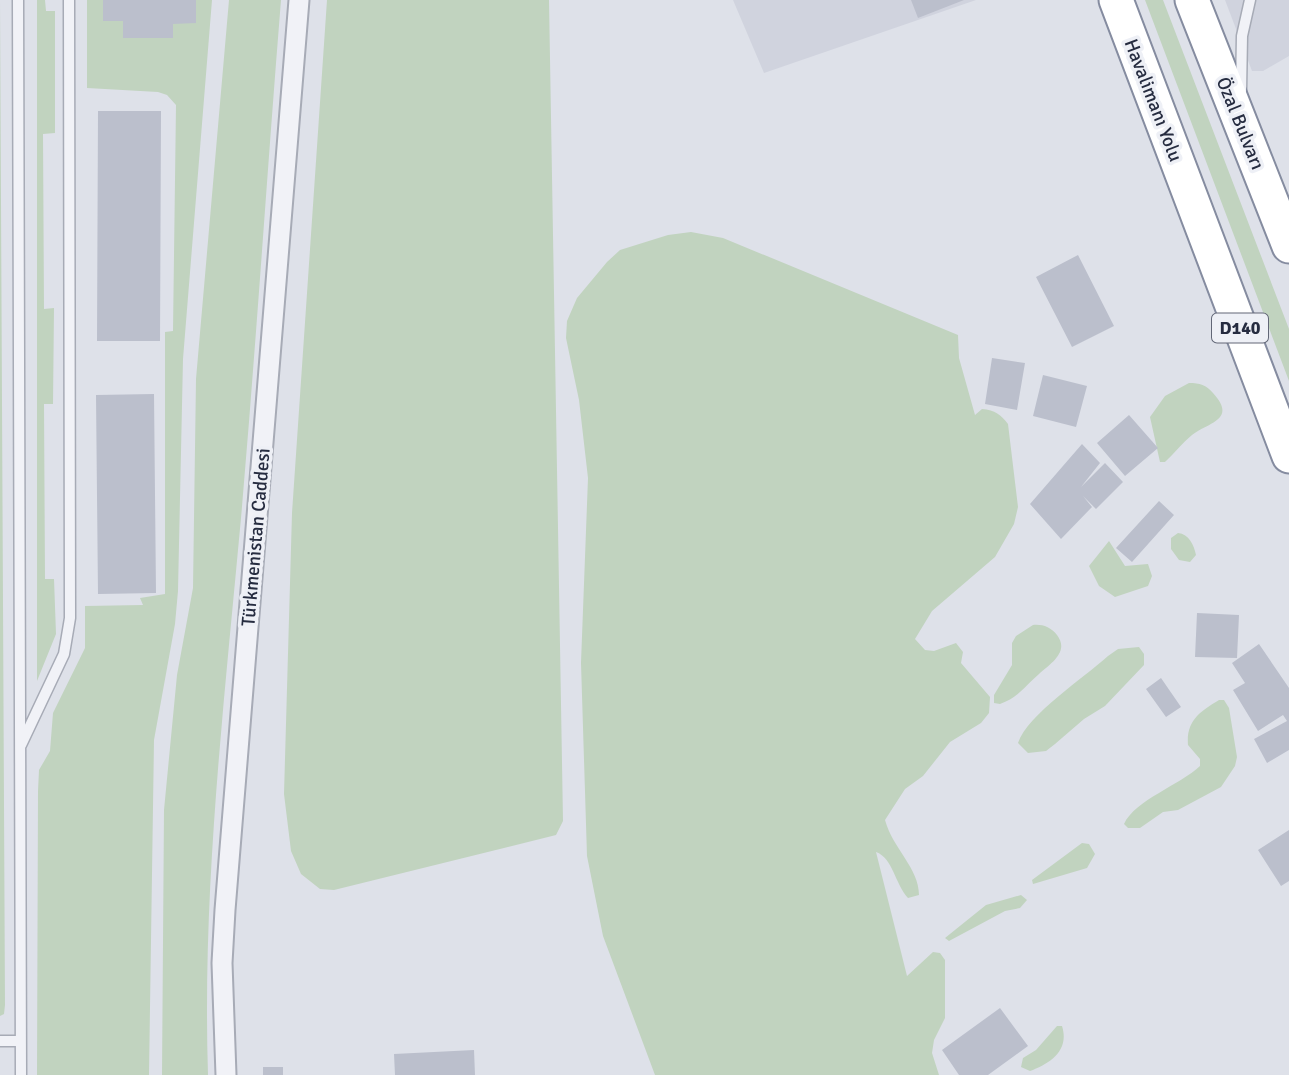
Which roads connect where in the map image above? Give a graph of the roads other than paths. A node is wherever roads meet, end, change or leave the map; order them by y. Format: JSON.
{"nodes":[{"id":1,"x":18,"y":0,"type":"edge"},
{"id":2,"x":69,"y":0,"type":"edge"},
{"id":3,"x":299,"y":0,"type":"edge"},
{"id":4,"x":1116,"y":0,"type":"edge"},
{"id":5,"x":1192,"y":0,"type":"edge"},
{"id":6,"x":1250,"y":0,"type":"edge"},
{"id":7,"x":1241,"y":120,"type":"junction"},
{"id":8,"x":1289,"y":246,"type":"edge"},
{"id":9,"x":1289,"y":456,"type":"edge"},
{"id":10,"x":20,"y":748,"type":"junction"},
{"id":11,"x":0,"y":1041,"type":"edge"},
{"id":12,"x":20,"y":1041,"type":"junction"},
{"id":13,"x":21,"y":1075,"type":"edge"},
{"id":14,"x":226,"y":1075,"type":"edge"}],
"edges":[{"from":1,"to":10,"type":"lane"},
{"from":2,"to":10,"type":"lane"},
{"from":3,"to":14,"type":"street","name":"Türkmenistan Caddesi"},
{"from":4,"to":9,"type":"highway","name":"Havalimanı Yolu","number":"D140"},
{"from":5,"to":7,"type":"highway","name":"Özal Bulvarı"},
{"from":6,"to":7,"type":"lane"},
{"from":7,"to":8,"type":"highway","name":"Özal Bulvarı"},
{"from":10,"to":12,"type":"lane"},
{"from":11,"to":12,"type":"lane"},
{"from":12,"to":13,"type":"lane"}]}
